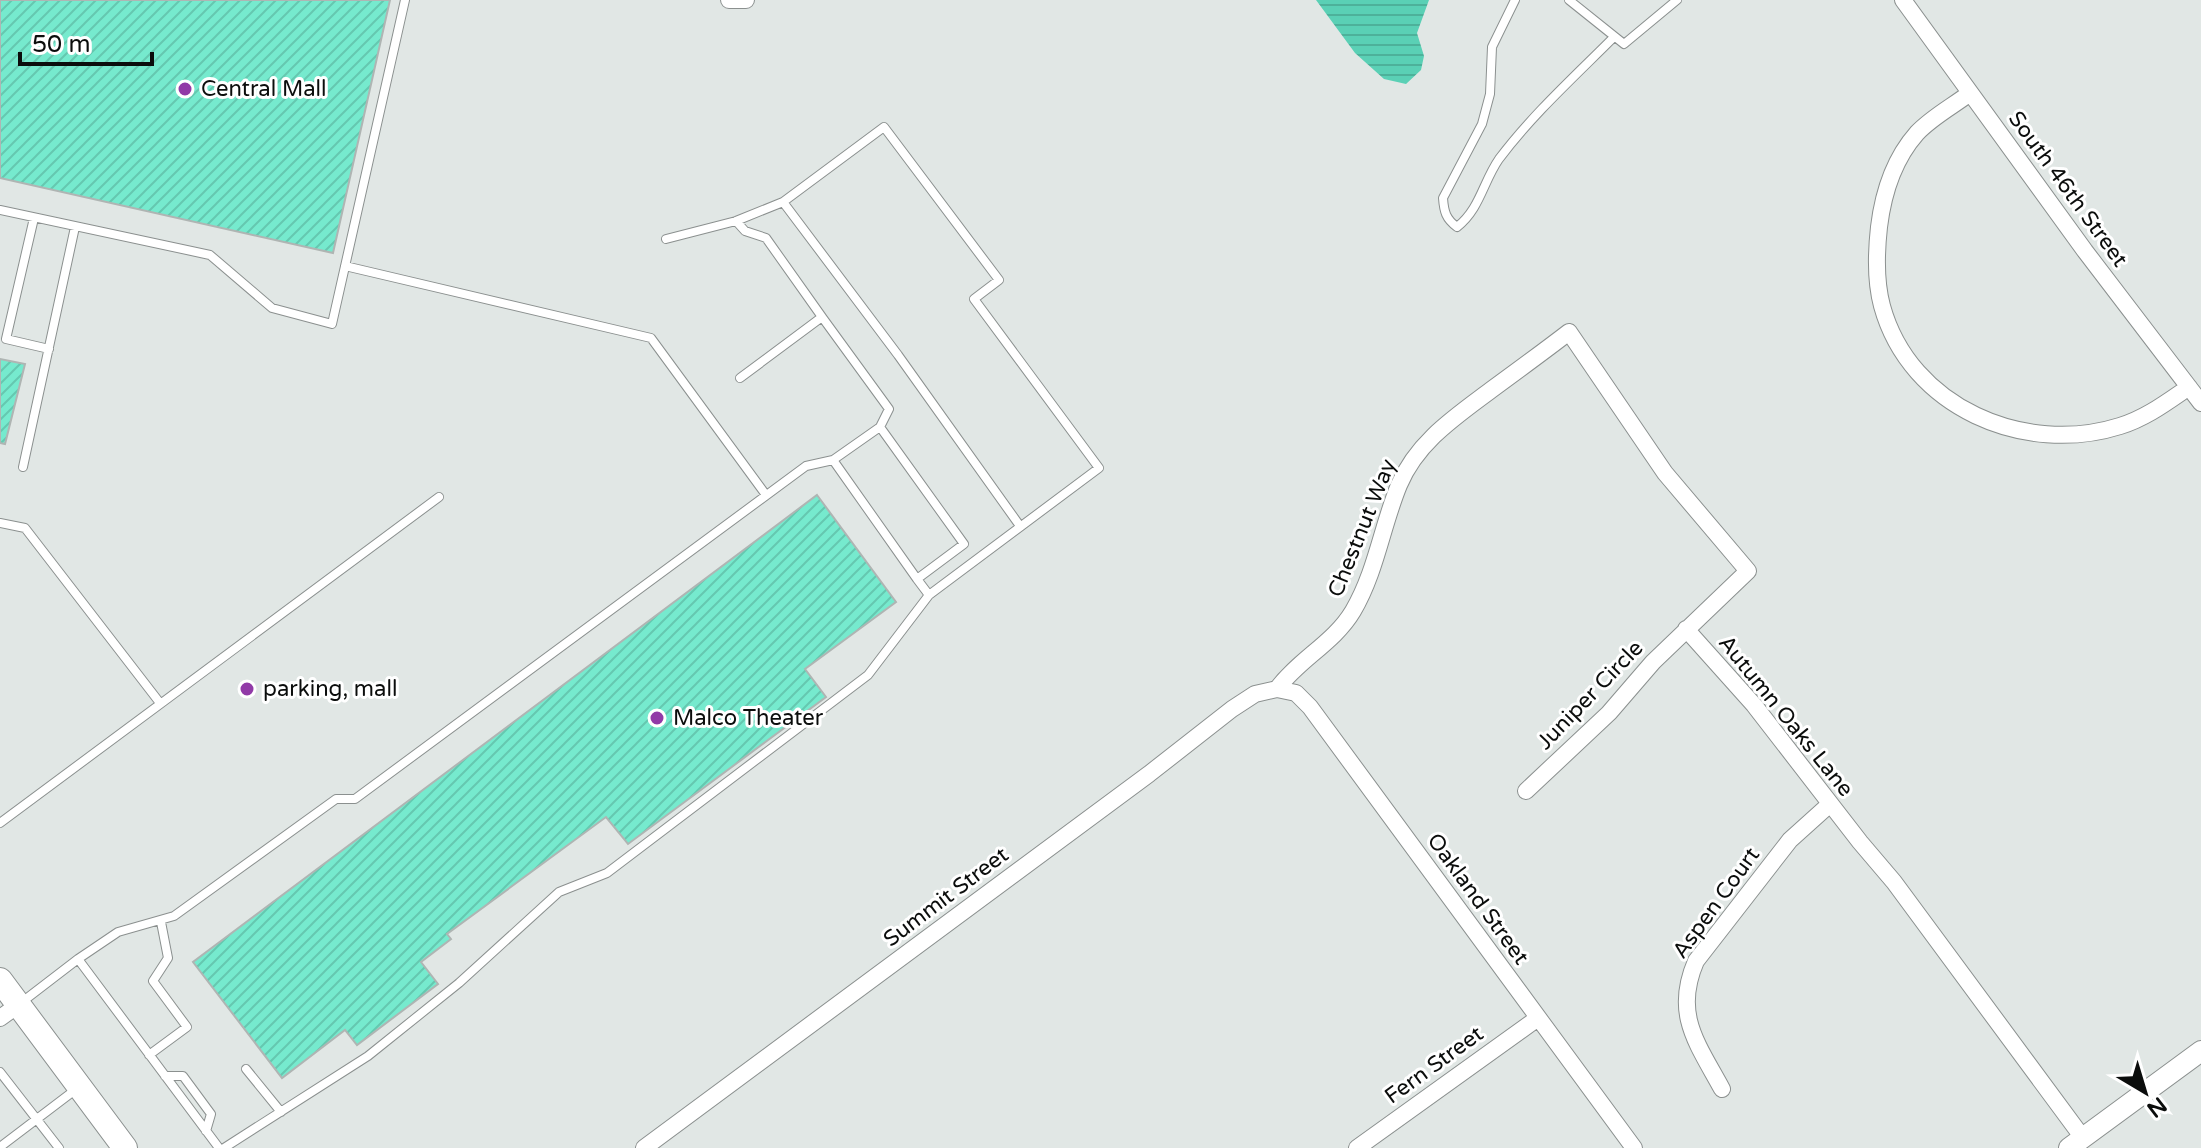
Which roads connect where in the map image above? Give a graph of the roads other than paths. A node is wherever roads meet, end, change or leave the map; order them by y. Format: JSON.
{"nodes":[{"id":1,"x":405,"y":0,"type":"edge"},
{"id":2,"x":729,"y":0,"type":"edge"},
{"id":3,"x":746,"y":0,"type":"edge"},
{"id":4,"x":1515,"y":0,"type":"edge"},
{"id":5,"x":1569,"y":0,"type":"edge"},
{"id":6,"x":1677,"y":0,"type":"edge"},
{"id":7,"x":1903,"y":0,"type":"edge"},
{"id":8,"x":1614,"y":37,"type":"junction"},
{"id":9,"x":1970,"y":93,"type":"junction"},
{"id":10,"x":783,"y":202,"type":"junction"},
{"id":11,"x":0,"y":210,"type":"edge"},
{"id":12,"x":34,"y":218,"type":"junction"},
{"id":13,"x":736,"y":221,"type":"junction"},
{"id":14,"x":75,"y":227,"type":"junction"},
{"id":15,"x":666,"y":239,"type":"dead end"},
{"id":16,"x":345,"y":266,"type":"junction"},
{"id":17,"x":822,"y":317,"type":"junction"},
{"id":18,"x":1569,"y":332,"type":"joint"},
{"id":19,"x":3,"y":338,"type":"edge"},
{"id":20,"x":49,"y":349,"type":"junction"},
{"id":21,"x":740,"y":378,"type":"dead end"},
{"id":22,"x":2189,"y":387,"type":"junction"},
{"id":23,"x":2201,"y":403,"type":"edge"},
{"id":24,"x":880,"y":427,"type":"junction"},
{"id":25,"x":833,"y":460,"type":"junction"},
{"id":26,"x":23,"y":467,"type":"dead end"},
{"id":27,"x":766,"y":495,"type":"junction"},
{"id":28,"x":439,"y":497,"type":"dead end"},
{"id":29,"x":0,"y":523,"type":"edge"},
{"id":30,"x":1020,"y":526,"type":"junction"},
{"id":31,"x":917,"y":579,"type":"junction"},
{"id":32,"x":929,"y":595,"type":"junction"},
{"id":33,"x":1686,"y":629,"type":"junction"},
{"id":34,"x":1277,"y":689,"type":"junction"},
{"id":35,"x":160,"y":703,"type":"junction"},
{"id":36,"x":1526,"y":791,"type":"dead end"},
{"id":37,"x":1830,"y":804,"type":"junction"},
{"id":38,"x":0,"y":823,"type":"edge"},
{"id":39,"x":161,"y":922,"type":"junction"},
{"id":40,"x":78,"y":959,"type":"junction"},
{"id":41,"x":0,"y":980,"type":"edge"},
{"id":42,"x":9,"y":1012,"type":"edge"},
{"id":43,"x":1538,"y":1018,"type":"junction"},
{"id":44,"x":2201,"y":1051,"type":"edge"},
{"id":45,"x":149,"y":1055,"type":"junction"},
{"id":46,"x":246,"y":1069,"type":"dead end"},
{"id":47,"x":0,"y":1072,"type":"edge"},
{"id":48,"x":165,"y":1076,"type":"junction"},
{"id":49,"x":79,"y":1087,"type":"junction"},
{"id":50,"x":1722,"y":1089,"type":"dead end"},
{"id":51,"x":281,"y":1112,"type":"junction"},
{"id":52,"x":37,"y":1119,"type":"junction"},
{"id":53,"x":206,"y":1131,"type":"junction"},
{"id":54,"x":2076,"y":1143,"type":"edge"},
{"id":55,"x":0,"y":1147,"type":"edge"},
{"id":56,"x":59,"y":1148,"type":"edge"},
{"id":57,"x":125,"y":1148,"type":"edge"},
{"id":58,"x":221,"y":1148,"type":"edge"},
{"id":59,"x":644,"y":1148,"type":"edge"},
{"id":60,"x":1357,"y":1148,"type":"edge"},
{"id":61,"x":1634,"y":1148,"type":"edge"}],
"edges":[{"from":1,"to":16,"type":"lane"},
{"from":2,"to":3,"type":"street"},
{"from":4,"to":8,"type":"lane"},
{"from":5,"to":8,"type":"lane"},
{"from":6,"to":8,"type":"lane"},
{"from":7,"to":9,"type":"street","name":"South 46th Street"},
{"from":9,"to":22,"type":"street","name":"South 46th Street"},
{"from":9,"to":22,"type":"street"},
{"from":10,"to":13,"type":"lane"},
{"from":10,"to":30,"type":"lane"},
{"from":10,"to":30,"type":"lane"},
{"from":11,"to":12,"type":"lane"},
{"from":12,"to":14,"type":"lane"},
{"from":12,"to":19,"type":"lane"},
{"from":13,"to":15,"type":"lane"},
{"from":13,"to":17,"type":"lane"},
{"from":14,"to":16,"type":"lane"},
{"from":14,"to":20,"type":"lane"},
{"from":16,"to":27,"type":"lane"},
{"from":17,"to":21,"type":"lane"},
{"from":17,"to":24,"type":"lane"},
{"from":18,"to":33,"type":"street","name":"Autumn Oaks Lane"},
{"from":18,"to":34,"type":"street","name":"Chestnut Way"},
{"from":19,"to":20,"type":"lane"},
{"from":20,"to":26,"type":"lane"},
{"from":22,"to":23,"type":"street","name":"South 46th Street"},
{"from":24,"to":25,"type":"lane"},
{"from":24,"to":31,"type":"lane"},
{"from":25,"to":27,"type":"lane"},
{"from":25,"to":31,"type":"lane"},
{"from":27,"to":39,"type":"lane"},
{"from":28,"to":35,"type":"lane"},
{"from":29,"to":35,"type":"lane"},
{"from":30,"to":32,"type":"lane"},
{"from":31,"to":32,"type":"lane"},
{"from":32,"to":51,"type":"lane"},
{"from":33,"to":36,"type":"street","name":"Juniper Circle"},
{"from":33,"to":37,"type":"street","name":"Autumn Oaks Lane"},
{"from":34,"to":43,"type":"street","name":"Oakland Street"},
{"from":34,"to":59,"type":"street","name":"Summit Street"},
{"from":35,"to":38,"type":"lane"},
{"from":37,"to":50,"type":"street","name":"Aspen Court"},
{"from":37,"to":54,"type":"street","name":"Autumn Oaks Lane"},
{"from":39,"to":40,"type":"lane"},
{"from":39,"to":45,"type":"lane"},
{"from":40,"to":42,"type":"lane"},
{"from":40,"to":45,"type":"lane"},
{"from":41,"to":42,"type":"main road"},
{"from":42,"to":49,"type":"main road"},
{"from":43,"to":60,"type":"street","name":"Fern Street"},
{"from":43,"to":61,"type":"street","name":"Oakland Street"},
{"from":44,"to":54,"type":"street"},
{"from":45,"to":48,"type":"lane"},
{"from":46,"to":51,"type":"lane"},
{"from":47,"to":52,"type":"lane"},
{"from":48,"to":53,"type":"lane"},
{"from":48,"to":53,"type":"lane"},
{"from":49,"to":52,"type":"lane"},
{"from":49,"to":57,"type":"main road"},
{"from":51,"to":58,"type":"lane"},
{"from":52,"to":55,"type":"lane"},
{"from":52,"to":56,"type":"lane"},
{"from":53,"to":58,"type":"lane"}]}
